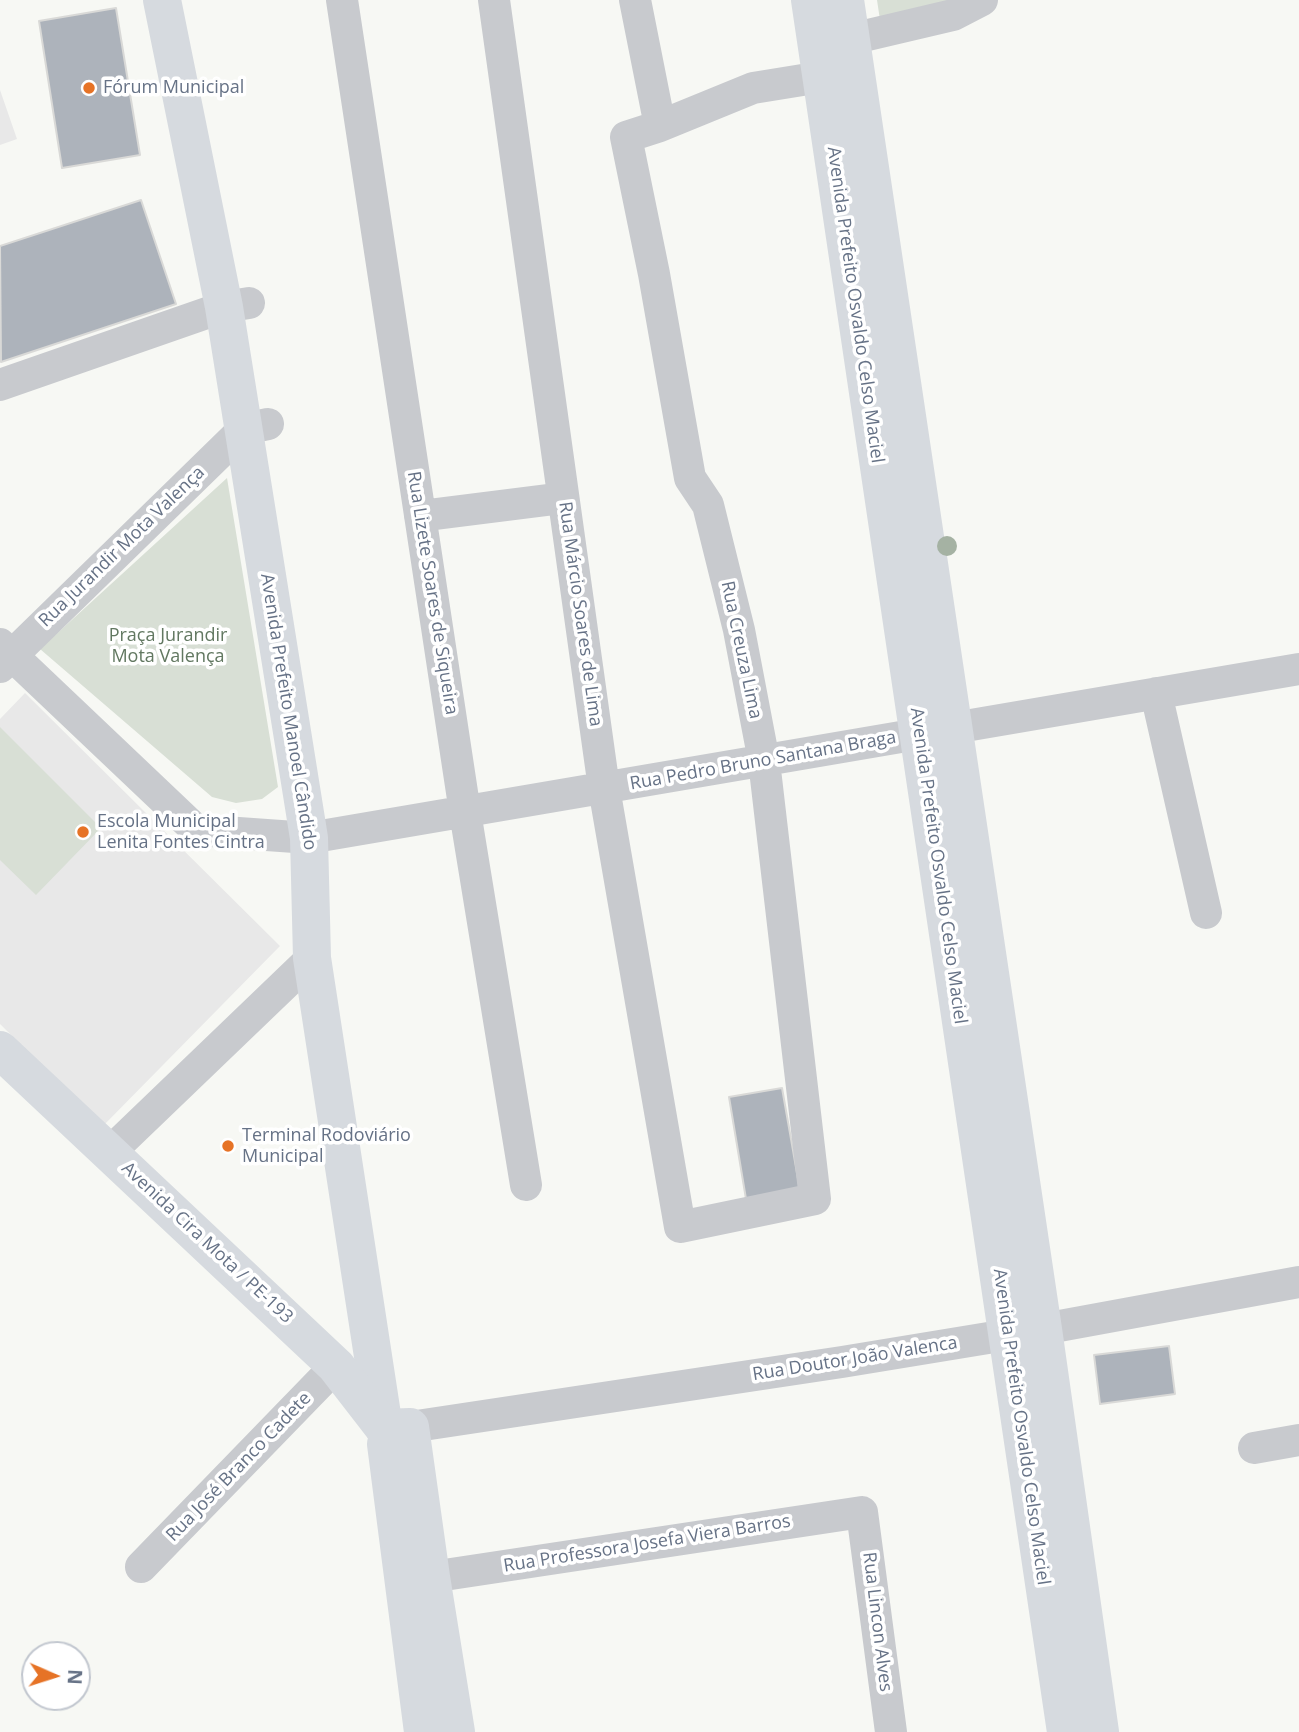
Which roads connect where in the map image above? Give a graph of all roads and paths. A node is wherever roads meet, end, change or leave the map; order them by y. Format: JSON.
{"nodes":[{"id":1,"x":162,"y":0,"type":"edge"},
{"id":2,"x":187,"y":0,"type":"edge"},
{"id":3,"x":342,"y":0,"type":"edge"},
{"id":4,"x":494,"y":0,"type":"edge"},
{"id":5,"x":635,"y":0,"type":"edge"},
{"id":6,"x":810,"y":0,"type":"edge"},
{"id":7,"x":845,"y":0,"type":"edge"},
{"id":8,"x":982,"y":0,"type":"edge"},
{"id":9,"x":851,"y":39,"type":"junction"},
{"id":10,"x":821,"y":77,"type":"junction"},
{"id":11,"x":660,"y":126,"type":"junction"},
{"id":12,"x":236,"y":305,"type":"junction"},
{"id":13,"x":0,"y":385,"type":"edge"},
{"id":14,"x":256,"y":426,"type":"junction"},
{"id":15,"x":563,"y":498,"type":"junction"},
{"id":16,"x":420,"y":516,"type":"junction"},
{"id":17,"x":4,"y":655,"type":"edge"},
{"id":18,"x":1299,"y":669,"type":"edge"},
{"id":19,"x":1156,"y":693,"type":"junction"},
{"id":20,"x":936,"y":731,"type":"junction"},
{"id":21,"x":764,"y":761,"type":"junction"},
{"id":22,"x":604,"y":788,"type":"junction"},
{"id":23,"x":465,"y":812,"type":"junction"},
{"id":24,"x":315,"y":837,"type":"junction"},
{"id":25,"x":1206,"y":913,"type":"dead end"},
{"id":26,"x":312,"y":958,"type":"junction"},
{"id":27,"x":0,"y":1050,"type":"edge"},
{"id":28,"x":110,"y":1152,"type":"junction"},
{"id":29,"x":526,"y":1185,"type":"dead end"},
{"id":30,"x":680,"y":1227,"type":"joint"},
{"id":31,"x":1299,"y":1282,"type":"edge"},
{"id":32,"x":1025,"y":1332,"type":"junction"},
{"id":33,"x":336,"y":1366,"type":"junction"},
{"id":34,"x":397,"y":1428,"type":"junction"},
{"id":35,"x":1299,"y":1440,"type":"edge"},
{"id":36,"x":1254,"y":1448,"type":"dead end"},
{"id":37,"x":862,"y":1511,"type":"joint"},
{"id":38,"x":141,"y":1567,"type":"dead end"},
{"id":39,"x":431,"y":1577,"type":"junction"},
{"id":40,"x":423,"y":1732,"type":"edge"},
{"id":41,"x":456,"y":1732,"type":"edge"},
{"id":42,"x":891,"y":1732,"type":"edge"},
{"id":43,"x":1066,"y":1732,"type":"edge"},
{"id":44,"x":1100,"y":1732,"type":"edge"}],
"edges":[{"from":1,"to":12,"type":"street","name":"Avenida Prefeito Manoel Cândido"},
{"from":2,"to":12,"type":"street","name":"Avenida Prefeito Manoel Cândido"},
{"from":3,"to":16,"type":"street","name":"Rua Lizete Soares de Siqueira"},
{"from":4,"to":15,"type":"street","name":"Rua Márcio Soares de Lima"},
{"from":5,"to":11,"type":"street"},
{"from":6,"to":10,"type":"street","name":"Avenida Prefeito Osvaldo Celso Maciel"},
{"from":7,"to":9,"type":"street","name":"Avenida Prefeito Osvaldo Celso Maciel"},
{"from":8,"to":9,"type":"street"},
{"from":9,"to":20,"type":"street","name":"Avenida Prefeito Osvaldo Celso Maciel"},
{"from":10,"to":11,"type":"street"},
{"from":10,"to":20,"type":"street","name":"Avenida Prefeito Osvaldo Celso Maciel"},
{"from":11,"to":21,"type":"street","name":"Rua Creuza Lima"},
{"from":12,"to":13,"type":"street"},
{"from":12,"to":14,"type":"street","name":"Avenida Prefeito Manoel Cândido"},
{"from":14,"to":17,"type":"street","name":"Rua Jurandir Mota Valença"},
{"from":14,"to":24,"type":"street","name":"Avenida Prefeito Manoel Cândido"},
{"from":15,"to":16,"type":"street"},
{"from":15,"to":22,"type":"street","name":"Rua Márcio Soares de Lima"},
{"from":16,"to":23,"type":"street","name":"Rua Lizete Soares de Siqueira"},
{"from":17,"to":24,"type":"street","name":"Rua Pedro Bruno Santana Braga"},
{"from":18,"to":19,"type":"street","name":"Rua Pedro Bruno Santana Braga"},
{"from":19,"to":20,"type":"street","name":"Rua Pedro Bruno Santana Braga"},
{"from":19,"to":25,"type":"street"},
{"from":20,"to":21,"type":"street","name":"Rua Pedro Bruno Santana Braga"},
{"from":20,"to":32,"type":"street","name":"Avenida Prefeito Osvaldo Celso Maciel"},
{"from":21,"to":22,"type":"street","name":"Rua Pedro Bruno Santana Braga"},
{"from":21,"to":30,"type":"street","name":"Rua Creuza Lima"},
{"from":22,"to":23,"type":"street","name":"Rua Pedro Bruno Santana Braga"},
{"from":22,"to":30,"type":"street","name":"Rua Márcio Soares de Lima"},
{"from":23,"to":24,"type":"street","name":"Rua Pedro Bruno Santana Braga"},
{"from":23,"to":29,"type":"street","name":"Rua Lizete Soares de Siqueira"},
{"from":24,"to":26,"type":"street","name":"Avenida Prefeito Manoel Cândido"},
{"from":24,"to":34,"type":"street","name":"Avenida Prefeito Manoel Cândido"},
{"from":26,"to":28,"type":"street"},
{"from":26,"to":34,"type":"street","name":"Avenida Prefeito Manoel Cândido"},
{"from":27,"to":28,"type":"street","name":"Avenida Cira Mota / PE-193"},
{"from":28,"to":33,"type":"street","name":"Avenida Cira Mota / PE-193"},
{"from":31,"to":32,"type":"street","name":"Rua Doutor João Valenca"},
{"from":32,"to":34,"type":"street","name":"Rua Doutor João Valenca"},
{"from":32,"to":43,"type":"street","name":"Avenida Prefeito Osvaldo Celso Maciel"},
{"from":32,"to":44,"type":"street","name":"Avenida Prefeito Osvaldo Celso Maciel"},
{"from":33,"to":34,"type":"street","name":"Avenida Cira Mota / PE-193"},
{"from":33,"to":38,"type":"street","name":"Rua José Branco Cadete"},
{"from":34,"to":39,"type":"street"},
{"from":34,"to":40,"type":"street"},
{"from":35,"to":36,"type":"street"},
{"from":37,"to":39,"type":"street","name":"Rua Professora Josefa Viera Barros"},
{"from":37,"to":42,"type":"street","name":"Rua Lincon Alves"},
{"from":39,"to":41,"type":"street"}]}
